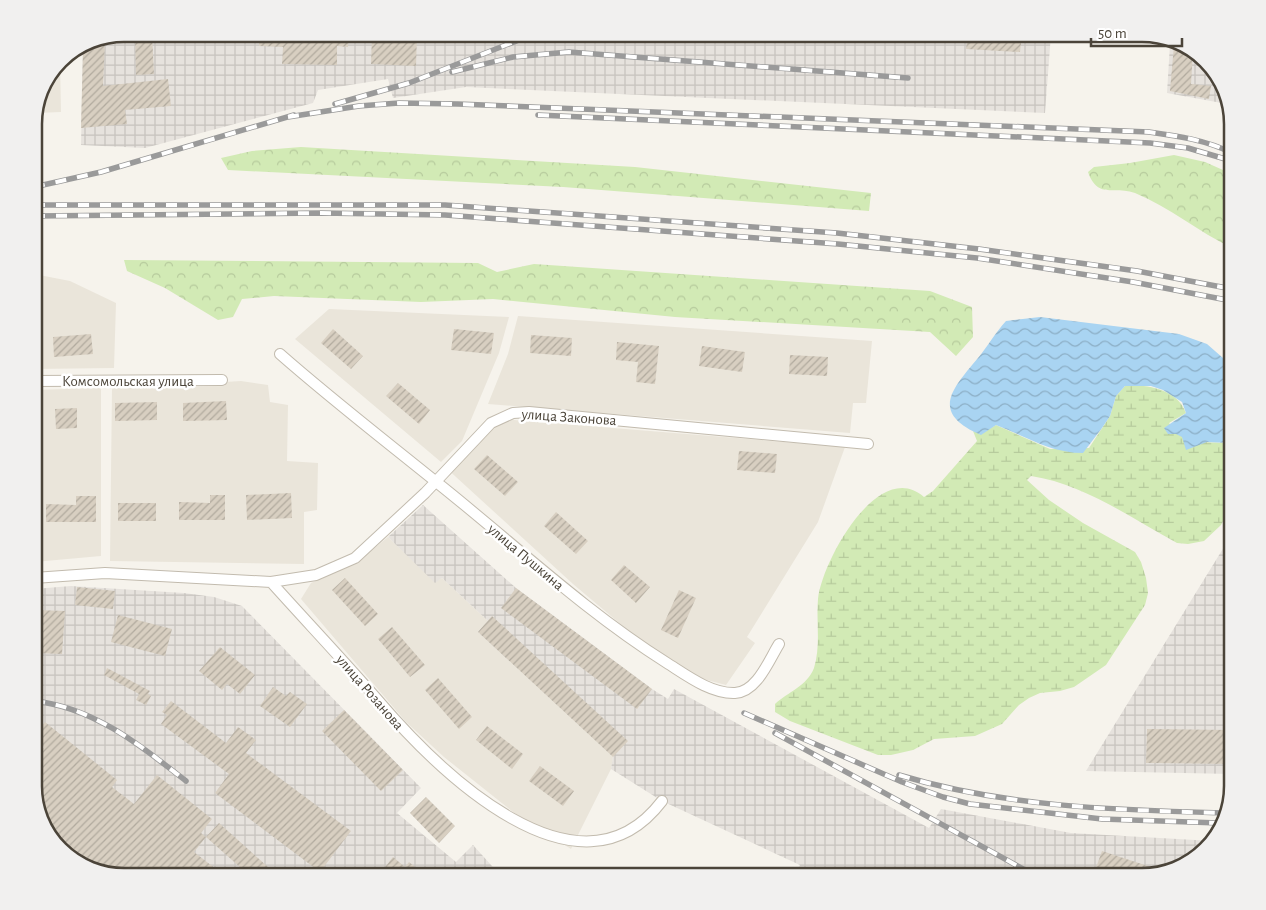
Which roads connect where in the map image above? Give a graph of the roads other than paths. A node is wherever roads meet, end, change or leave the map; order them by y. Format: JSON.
{"nodes":[{"id":1,"x":280,"y":354,"type":"dead end"},
{"id":2,"x":222,"y":380,"type":"dead end"},
{"id":3,"x":43,"y":381,"type":"edge"},
{"id":4,"x":868,"y":444,"type":"dead end"},
{"id":5,"x":436,"y":481,"type":"junction"},
{"id":6,"x":43,"y":577,"type":"edge"},
{"id":7,"x":272,"y":582,"type":"junction"},
{"id":8,"x":779,"y":644,"type":"dead end"},
{"id":9,"x":662,"y":801,"type":"dead end"},
{"id":10,"x":474,"y":806,"type":"dead end"},
{"id":11,"x":631,"y":843,"type":"dead end"}],
"edges":[{"from":1,"to":5,"type":"street","name":"улица Пушкина"},
{"from":2,"to":3,"type":"street","name":"Комсомольская улица"},
{"from":4,"to":5,"type":"street","name":"улица Законова"},
{"from":5,"to":7,"type":"street","name":"улица Законова"},
{"from":5,"to":8,"type":"street","name":"улица Пушкина"},
{"from":6,"to":7,"type":"street"},
{"from":7,"to":10,"type":"street","name":"улица Розанова"},
{"from":9,"to":11,"type":"street"}]}
